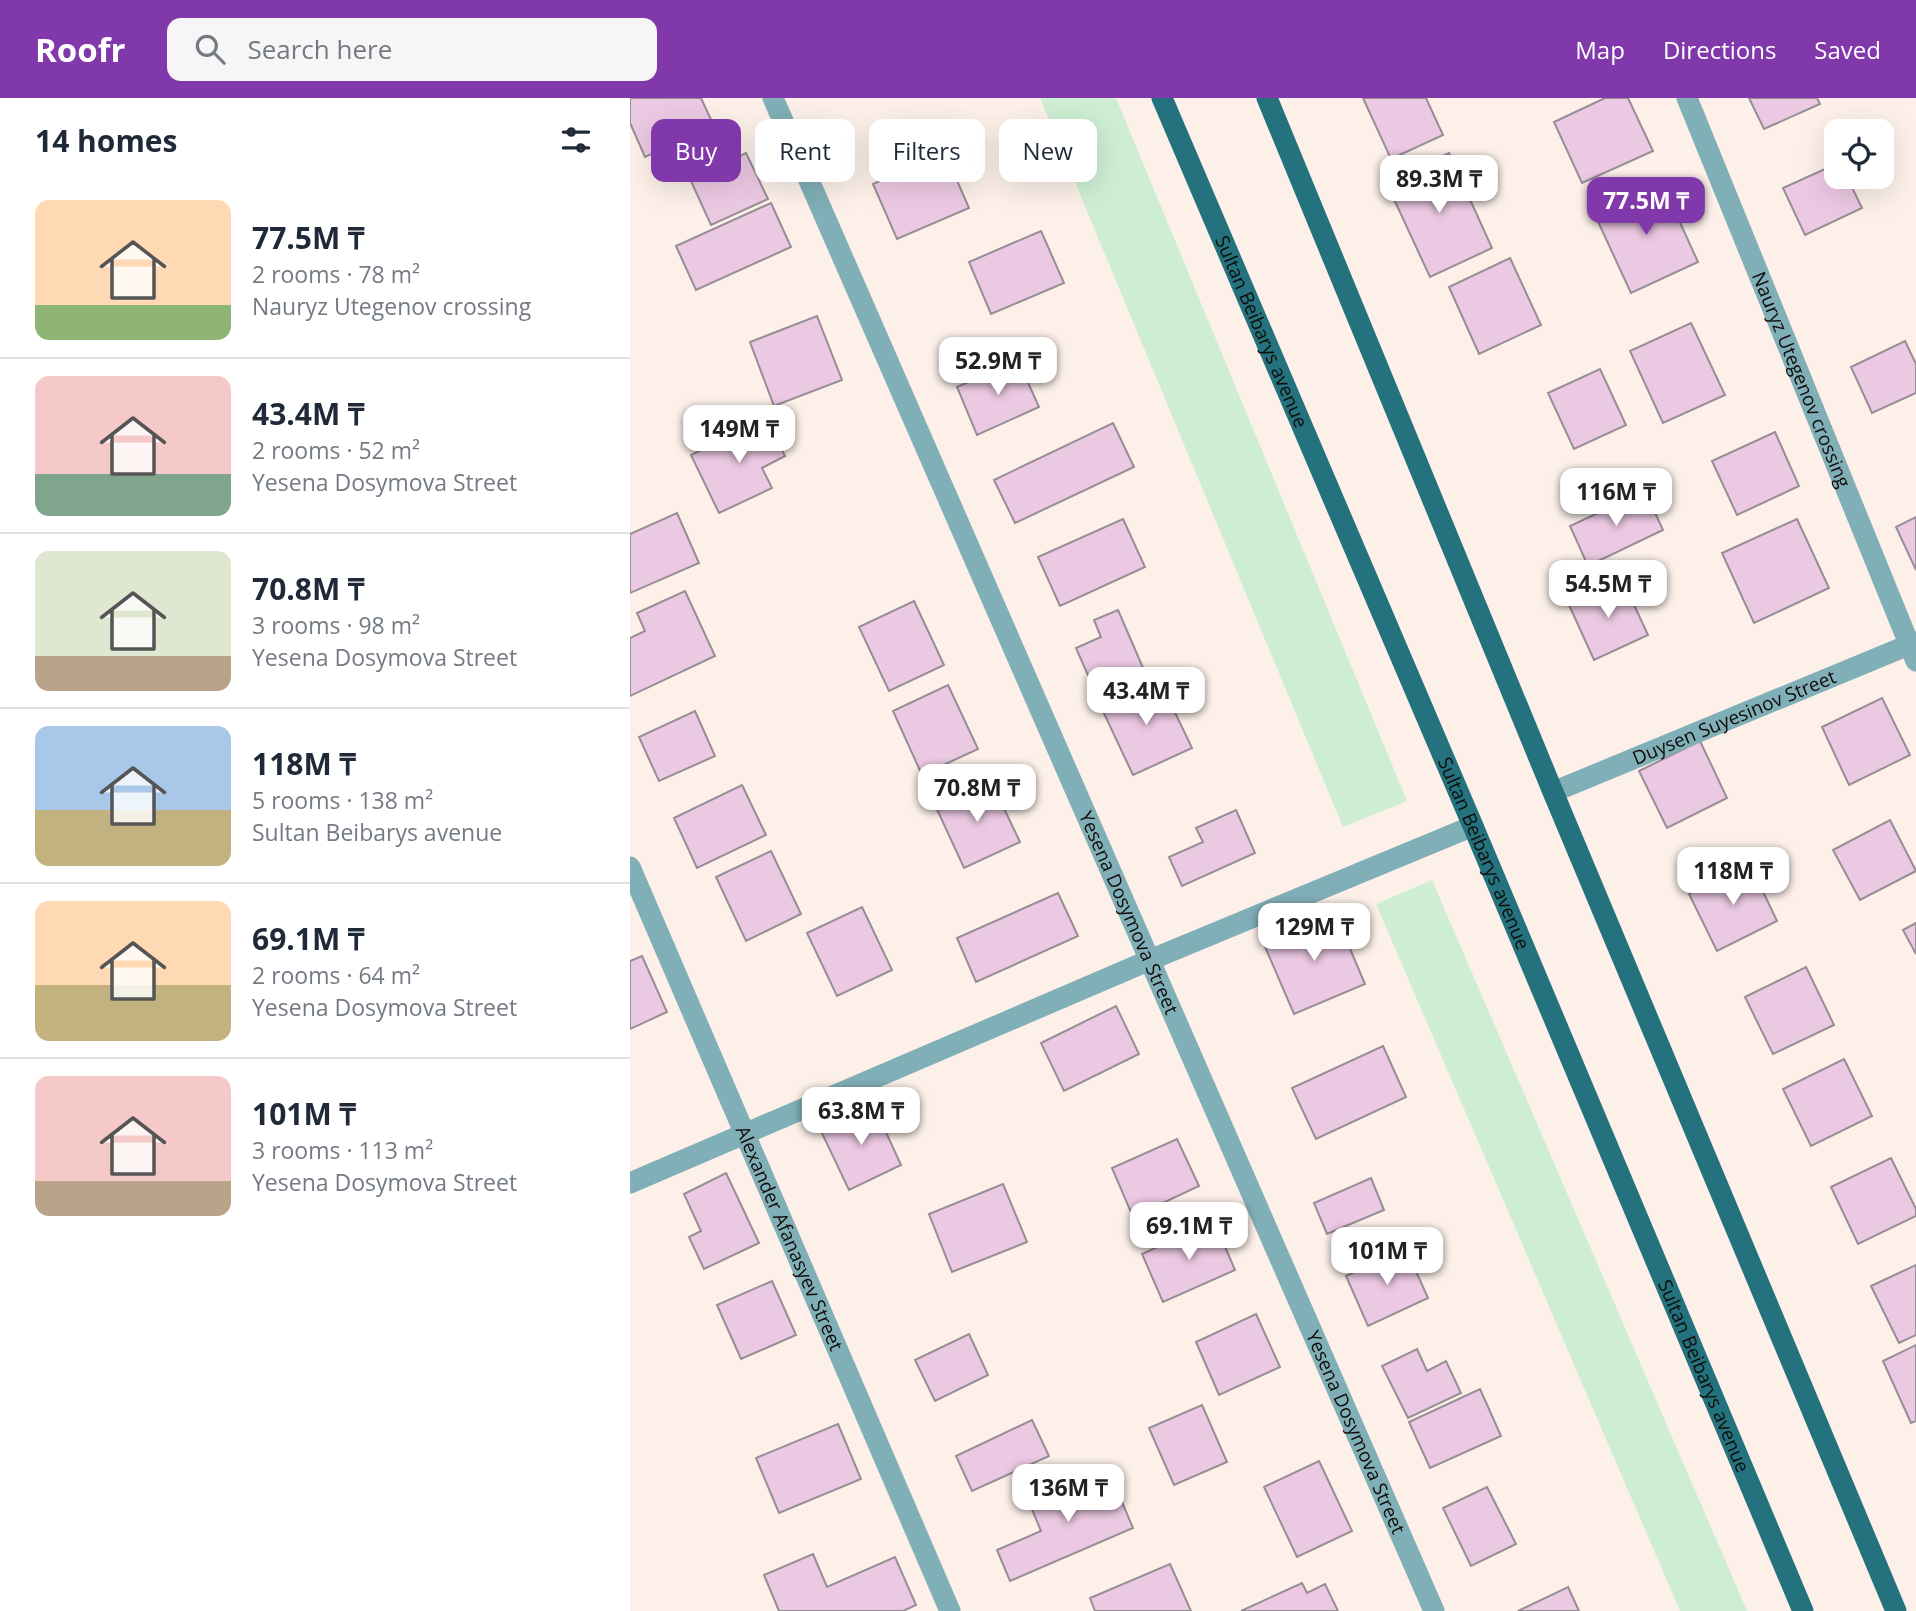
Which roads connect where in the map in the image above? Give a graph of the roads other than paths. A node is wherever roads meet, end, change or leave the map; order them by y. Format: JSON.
{"nodes":[{"id":1,"x":773,"y":98,"type":"edge"},
{"id":2,"x":1161,"y":98,"type":"edge"},
{"id":3,"x":1267,"y":98,"type":"edge"},
{"id":4,"x":1687,"y":98,"type":"edge"},
{"id":5,"x":1914,"y":649,"type":"edge"},
{"id":6,"x":1553,"y":792,"type":"junction"},
{"id":7,"x":1473,"y":825,"type":"junction"},
{"id":8,"x":630,"y":867,"type":"edge"},
{"id":9,"x":1150,"y":960,"type":"junction"},
{"id":10,"x":745,"y":1134,"type":"junction"},
{"id":11,"x":630,"y":1183,"type":"edge"},
{"id":12,"x":950,"y":1611,"type":"edge"},
{"id":13,"x":1434,"y":1611,"type":"edge"},
{"id":14,"x":1803,"y":1611,"type":"edge"},
{"id":15,"x":1896,"y":1611,"type":"edge"}],
"edges":[{"from":1,"to":9,"type":"street","name":"Yesena Dosymova Street"},
{"from":2,"to":7,"type":"main road","name":"Sultan Beibarys avenue"},
{"from":3,"to":6,"type":"main road"},
{"from":4,"to":5,"type":"street","name":"Nauryz Utegenov crossing"},
{"from":5,"to":6,"type":"street","name":"Duysen Suyesinov Street"},
{"from":6,"to":15,"type":"main road"},
{"from":7,"to":9,"type":"street"},
{"from":7,"to":14,"type":"main road","name":"Sultan Beibarys avenue"},
{"from":8,"to":10,"type":"street","name":"Alexander Afanasyev Street"},
{"from":9,"to":10,"type":"street"},
{"from":9,"to":13,"type":"street","name":"Yesena Dosymova Street"},
{"from":10,"to":11,"type":"street"},
{"from":10,"to":12,"type":"street","name":"Alexander Afanasyev Street"}]}
